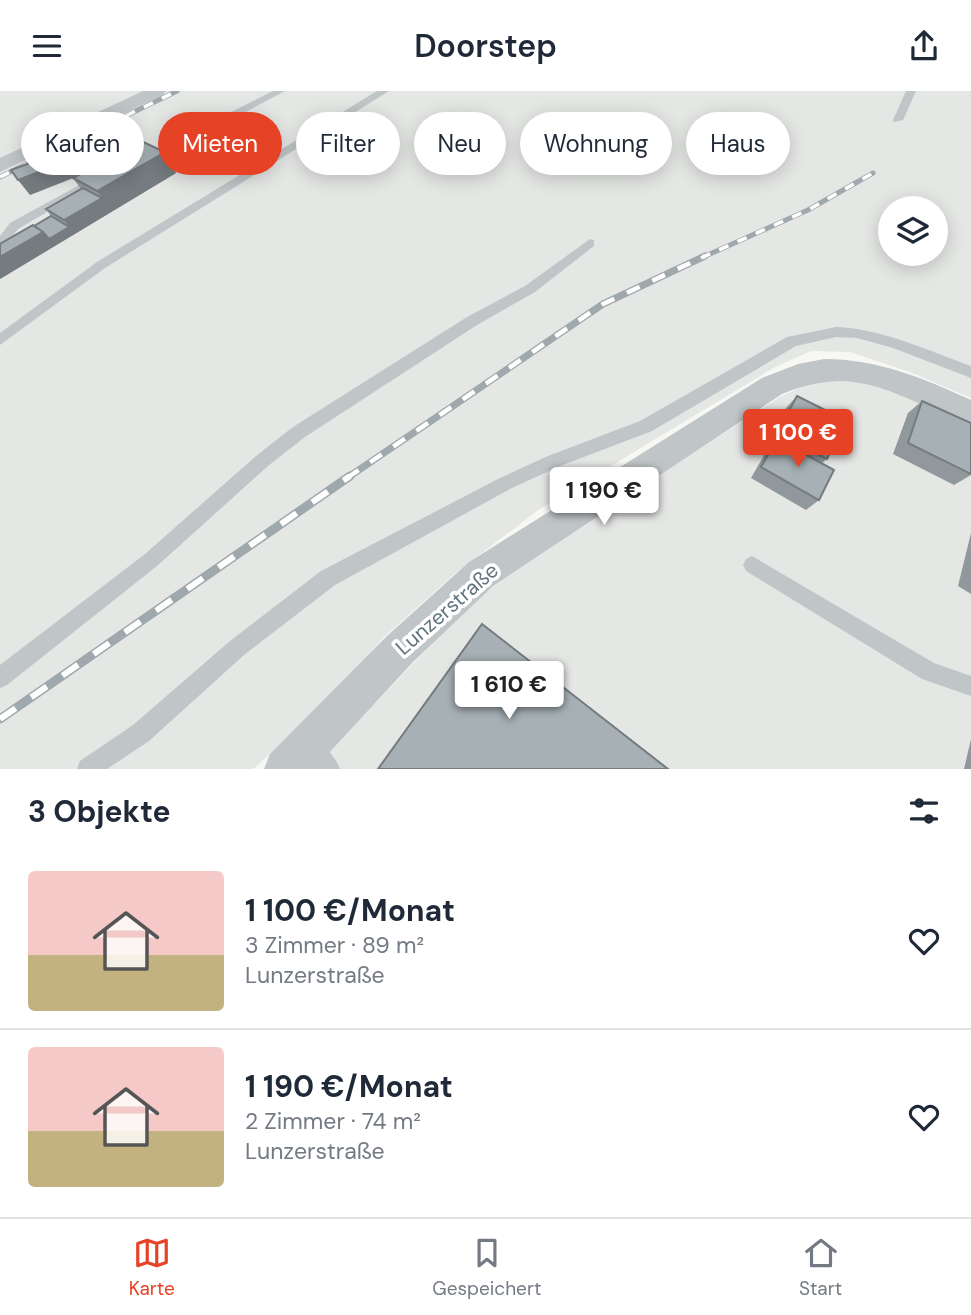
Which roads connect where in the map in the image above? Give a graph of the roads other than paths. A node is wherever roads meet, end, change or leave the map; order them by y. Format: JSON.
{"nodes":[{"id":1,"x":157,"y":91,"type":"edge"},
{"id":2,"x":280,"y":91,"type":"edge"},
{"id":3,"x":384,"y":91,"type":"edge"},
{"id":4,"x":911,"y":91,"type":"edge"},
{"id":5,"x":898,"y":120,"type":"dead end"},
{"id":6,"x":144,"y":159,"type":"edge"},
{"id":7,"x":0,"y":166,"type":"edge"},
{"id":8,"x":106,"y":176,"type":"edge"},
{"id":9,"x":0,"y":218,"type":"edge"},
{"id":10,"x":14,"y":226,"type":"junction"},
{"id":11,"x":590,"y":243,"type":"dead end"},
{"id":12,"x":0,"y":244,"type":"edge"},
{"id":13,"x":0,"y":340,"type":"edge"},
{"id":14,"x":971,"y":372,"type":"edge"},
{"id":15,"x":971,"y":413,"type":"edge"},
{"id":16,"x":752,"y":565,"type":"dead end"},
{"id":17,"x":0,"y":678,"type":"edge"},
{"id":18,"x":971,"y":686,"type":"edge"},
{"id":19,"x":319,"y":757,"type":"edge"},
{"id":20,"x":88,"y":769,"type":"edge"},
{"id":21,"x":285,"y":769,"type":"edge"}],
"edges":[{"from":1,"to":7,"type":"street"},
{"from":2,"to":6,"type":"lane"},
{"from":3,"to":13,"type":"lane"},
{"from":4,"to":5,"type":"lane"},
{"from":8,"to":10,"type":"lane"},
{"from":9,"to":10,"type":"lane"},
{"from":10,"to":12,"type":"lane"},
{"from":11,"to":17,"type":"lane"},
{"from":14,"to":20,"type":"lane"},
{"from":15,"to":19,"type":"street","name":"Lunzerstraße"},
{"from":16,"to":18,"type":"lane"},
{"from":19,"to":21,"type":"street","name":"Lunzerstraße"}]}
